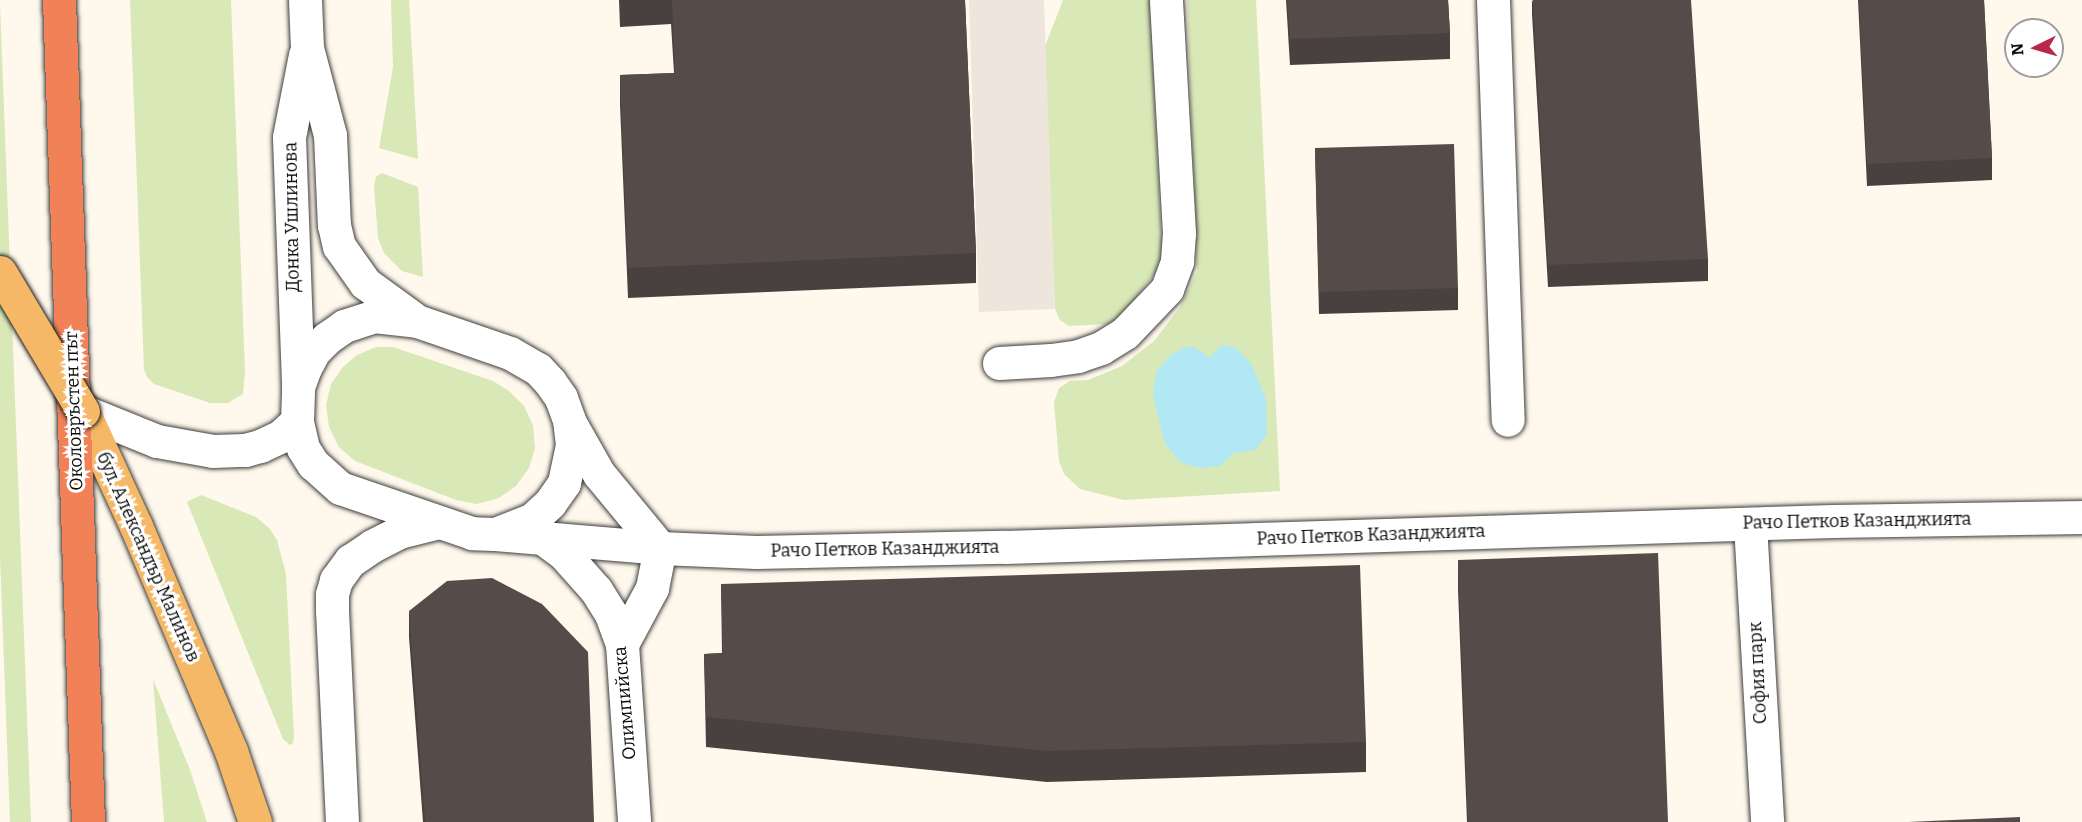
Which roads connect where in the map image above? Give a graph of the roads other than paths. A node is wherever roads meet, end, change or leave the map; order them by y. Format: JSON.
{"nodes":[{"id":1,"x":59,"y":0,"type":"edge"},
{"id":2,"x":305,"y":0,"type":"edge"},
{"id":3,"x":1166,"y":0,"type":"edge"},
{"id":4,"x":1493,"y":0,"type":"edge"},
{"id":5,"x":306,"y":48,"type":"junction"},
{"id":6,"x":0,"y":272,"type":"edge"},
{"id":7,"x":417,"y":321,"type":"junction"},
{"id":8,"x":999,"y":363,"type":"dead end"},
{"id":9,"x":298,"y":387,"type":"junction"},
{"id":10,"x":83,"y":411,"type":"junction"},
{"id":11,"x":569,"y":420,"type":"junction"},
{"id":12,"x":1508,"y":420,"type":"dead end"},
{"id":13,"x":297,"y":421,"type":"junction"},
{"id":14,"x":2082,"y":517,"type":"edge"},
{"id":15,"x":436,"y":523,"type":"junction"},
{"id":16,"x":1750,"y":524,"type":"junction"},
{"id":17,"x":495,"y":534,"type":"junction"},
{"id":18,"x":545,"y":540,"type":"junction"},
{"id":19,"x":660,"y":548,"type":"junction"},
{"id":20,"x":622,"y":644,"type":"junction"},
{"id":21,"x":88,"y":822,"type":"edge"},
{"id":22,"x":255,"y":822,"type":"edge"},
{"id":23,"x":342,"y":822,"type":"edge"},
{"id":24,"x":634,"y":822,"type":"edge"},
{"id":25,"x":1767,"y":822,"type":"edge"}],
"edges":[{"from":1,"to":21,"type":"highway","name":"Околовръстен път"},
{"from":2,"to":5,"type":"street","name":"Донка Ушлинова"},
{"from":3,"to":8,"type":"street"},
{"from":4,"to":12,"type":"street"},
{"from":5,"to":7,"type":"street","name":"Донка Ушлинова"},
{"from":5,"to":9,"type":"street","name":"Донка Ушлинова"},
{"from":6,"to":10,"type":"main road","name":"бул. Александър Малинов","bridge":true},
{"from":7,"to":9,"type":"street"},
{"from":7,"to":11,"type":"street"},
{"from":9,"to":13,"type":"street","name":"Донка Ушлинова"},
{"from":10,"to":13,"type":"street"},
{"from":10,"to":22,"type":"main road","name":"бул. Александър Малинов"},
{"from":11,"to":17,"type":"street"},
{"from":11,"to":19,"type":"street"},
{"from":13,"to":15,"type":"street","name":"Донка Ушлинова"},
{"from":14,"to":16,"type":"street","name":"Рачо Петков Казанджията"},
{"from":15,"to":17,"type":"street","name":"Рачо Петков Казанджията"},
{"from":15,"to":23,"type":"street"},
{"from":16,"to":19,"type":"street","name":"Рачо Петков Казанджията"},
{"from":16,"to":25,"type":"street","name":"София парк"},
{"from":17,"to":18,"type":"street","name":"Рачо Петков Казанджията"},
{"from":18,"to":19,"type":"street","name":"Рачо Петков Казанджията"},
{"from":18,"to":20,"type":"street","name":"Олимпийска"},
{"from":19,"to":20,"type":"street"},
{"from":20,"to":24,"type":"street","name":"Олимпийска"}]}
